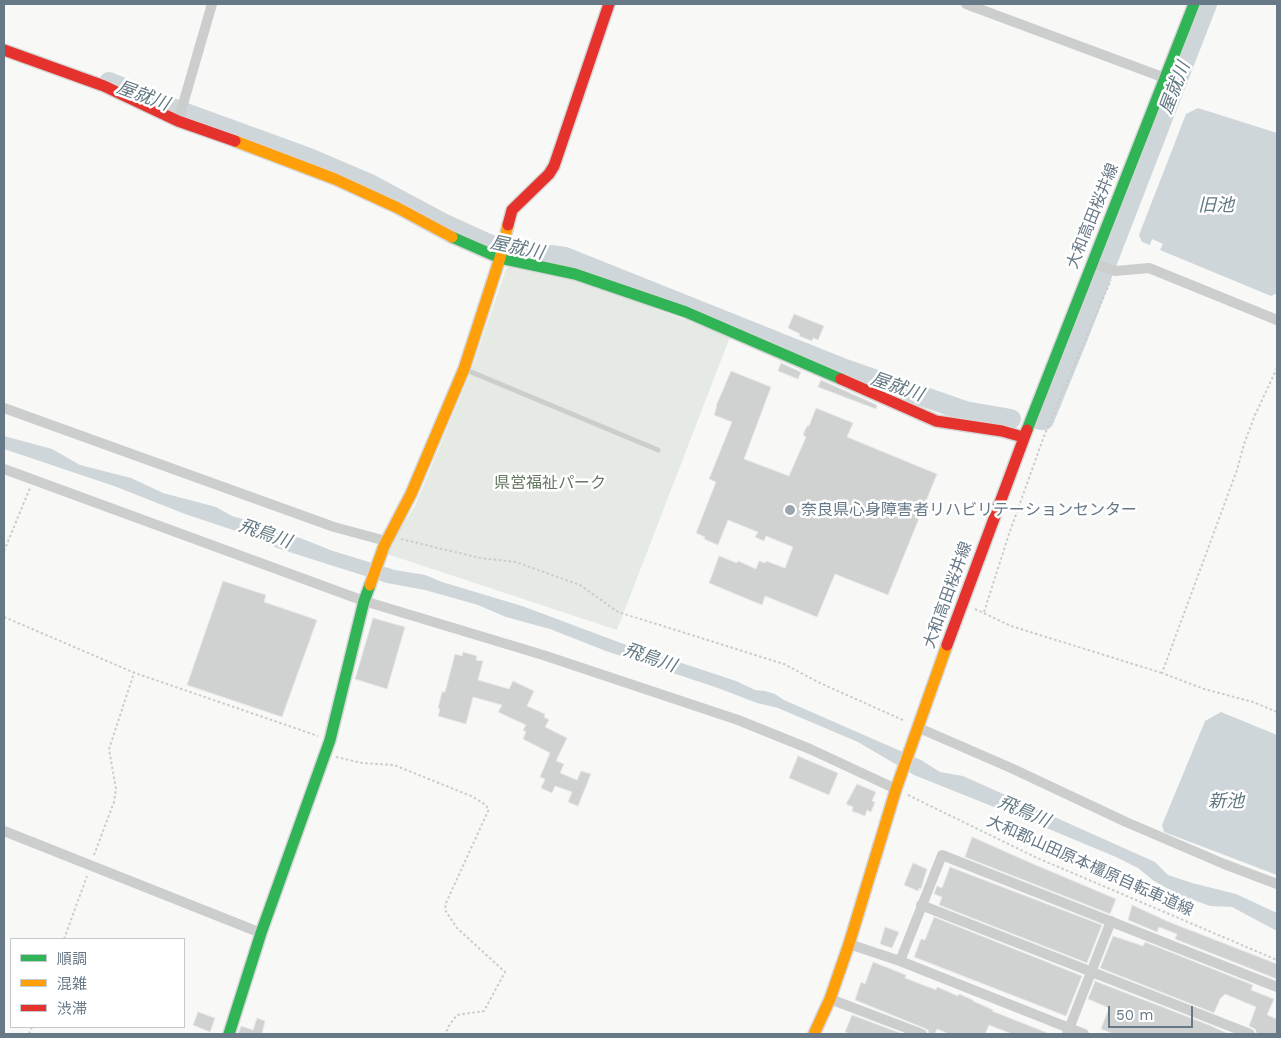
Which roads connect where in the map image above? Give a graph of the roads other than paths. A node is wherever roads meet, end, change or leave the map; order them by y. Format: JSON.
{"nodes":[{"id":1,"x":212,"y":4,"type":"edge"},
{"id":2,"x":610,"y":4,"type":"edge"},
{"id":3,"x":966,"y":4,"type":"edge"},
{"id":4,"x":1194,"y":4,"type":"edge"},
{"id":5,"x":4,"y":50,"type":"edge"},
{"id":6,"x":1165,"y":78,"type":"junction"},
{"id":7,"x":180,"y":116,"type":"junction"},
{"id":8,"x":501,"y":251,"type":"junction"},
{"id":9,"x":1105,"y":267,"type":"junction"},
{"id":10,"x":1277,"y":320,"type":"edge"},
{"id":11,"x":464,"y":368,"type":"junction"},
{"id":12,"x":4,"y":408,"type":"edge"},
{"id":13,"x":1023,"y":437,"type":"junction"},
{"id":14,"x":658,"y":450,"type":"dead end"},
{"id":15,"x":4,"y":469,"type":"edge"},
{"id":16,"x":386,"y":541,"type":"junction"},
{"id":17,"x":365,"y":598,"type":"junction"},
{"id":18,"x":918,"y":731,"type":"junction"},
{"id":19,"x":897,"y":786,"type":"junction"},
{"id":20,"x":4,"y":831,"type":"edge"},
{"id":21,"x":1277,"y":884,"type":"edge"},
{"id":22,"x":921,"y":905,"type":"junction"},
{"id":23,"x":1112,"y":921,"type":"junction"},
{"id":24,"x":261,"y":933,"type":"junction"},
{"id":25,"x":849,"y":944,"type":"junction"},
{"id":26,"x":900,"y":961,"type":"junction"},
{"id":27,"x":1092,"y":972,"type":"junction"},
{"id":28,"x":1277,"y":987,"type":"edge"},
{"id":29,"x":830,"y":999,"type":"junction"},
{"id":30,"x":1069,"y":1031,"type":"edge"},
{"id":31,"x":229,"y":1034,"type":"edge"},
{"id":32,"x":814,"y":1034,"type":"edge"},
{"id":33,"x":922,"y":1034,"type":"edge"},
{"id":34,"x":1084,"y":1034,"type":"edge"},
{"id":35,"x":1250,"y":1034,"type":"edge"}],
"edges":[{"from":1,"to":7,"type":"street"},
{"from":2,"to":8,"type":"street"},
{"from":3,"to":6,"type":"street"},
{"from":4,"to":6,"type":"street","name":"大和高田桜井線"},
{"from":5,"to":7,"type":"street"},
{"from":6,"to":9,"type":"street","name":"大和高田桜井線"},
{"from":7,"to":8,"type":"street"},
{"from":8,"to":11,"type":"street"},
{"from":8,"to":13,"type":"street"},
{"from":9,"to":10,"type":"street"},
{"from":9,"to":13,"type":"street","name":"大和高田桜井線"},
{"from":11,"to":14,"type":"lane"},
{"from":11,"to":16,"type":"street"},
{"from":12,"to":16,"type":"street"},
{"from":13,"to":18,"type":"street","name":"大和高田桜井線"},
{"from":15,"to":17,"type":"street"},
{"from":16,"to":17,"type":"street"},
{"from":17,"to":19,"type":"street"},
{"from":17,"to":24,"type":"street"},
{"from":18,"to":19,"type":"street","name":"大和高田桜井線"},
{"from":18,"to":21,"type":"street"},
{"from":19,"to":25,"type":"street","name":"大和高田桜井線"},
{"from":20,"to":24,"type":"street"},
{"from":22,"to":23,"type":"street"},
{"from":22,"to":26,"type":"street"},
{"from":22,"to":27,"type":"street"},
{"from":23,"to":27,"type":"street"},
{"from":23,"to":28,"type":"street"},
{"from":24,"to":31,"type":"street"},
{"from":25,"to":26,"type":"street"},
{"from":25,"to":29,"type":"street","name":"大和高田桜井線"},
{"from":26,"to":30,"type":"street"},
{"from":27,"to":30,"type":"street"},
{"from":27,"to":35,"type":"street"},
{"from":29,"to":32,"type":"street","name":"大和高田桜井線"},
{"from":29,"to":33,"type":"street"},
{"from":30,"to":34,"type":"street"}]}
